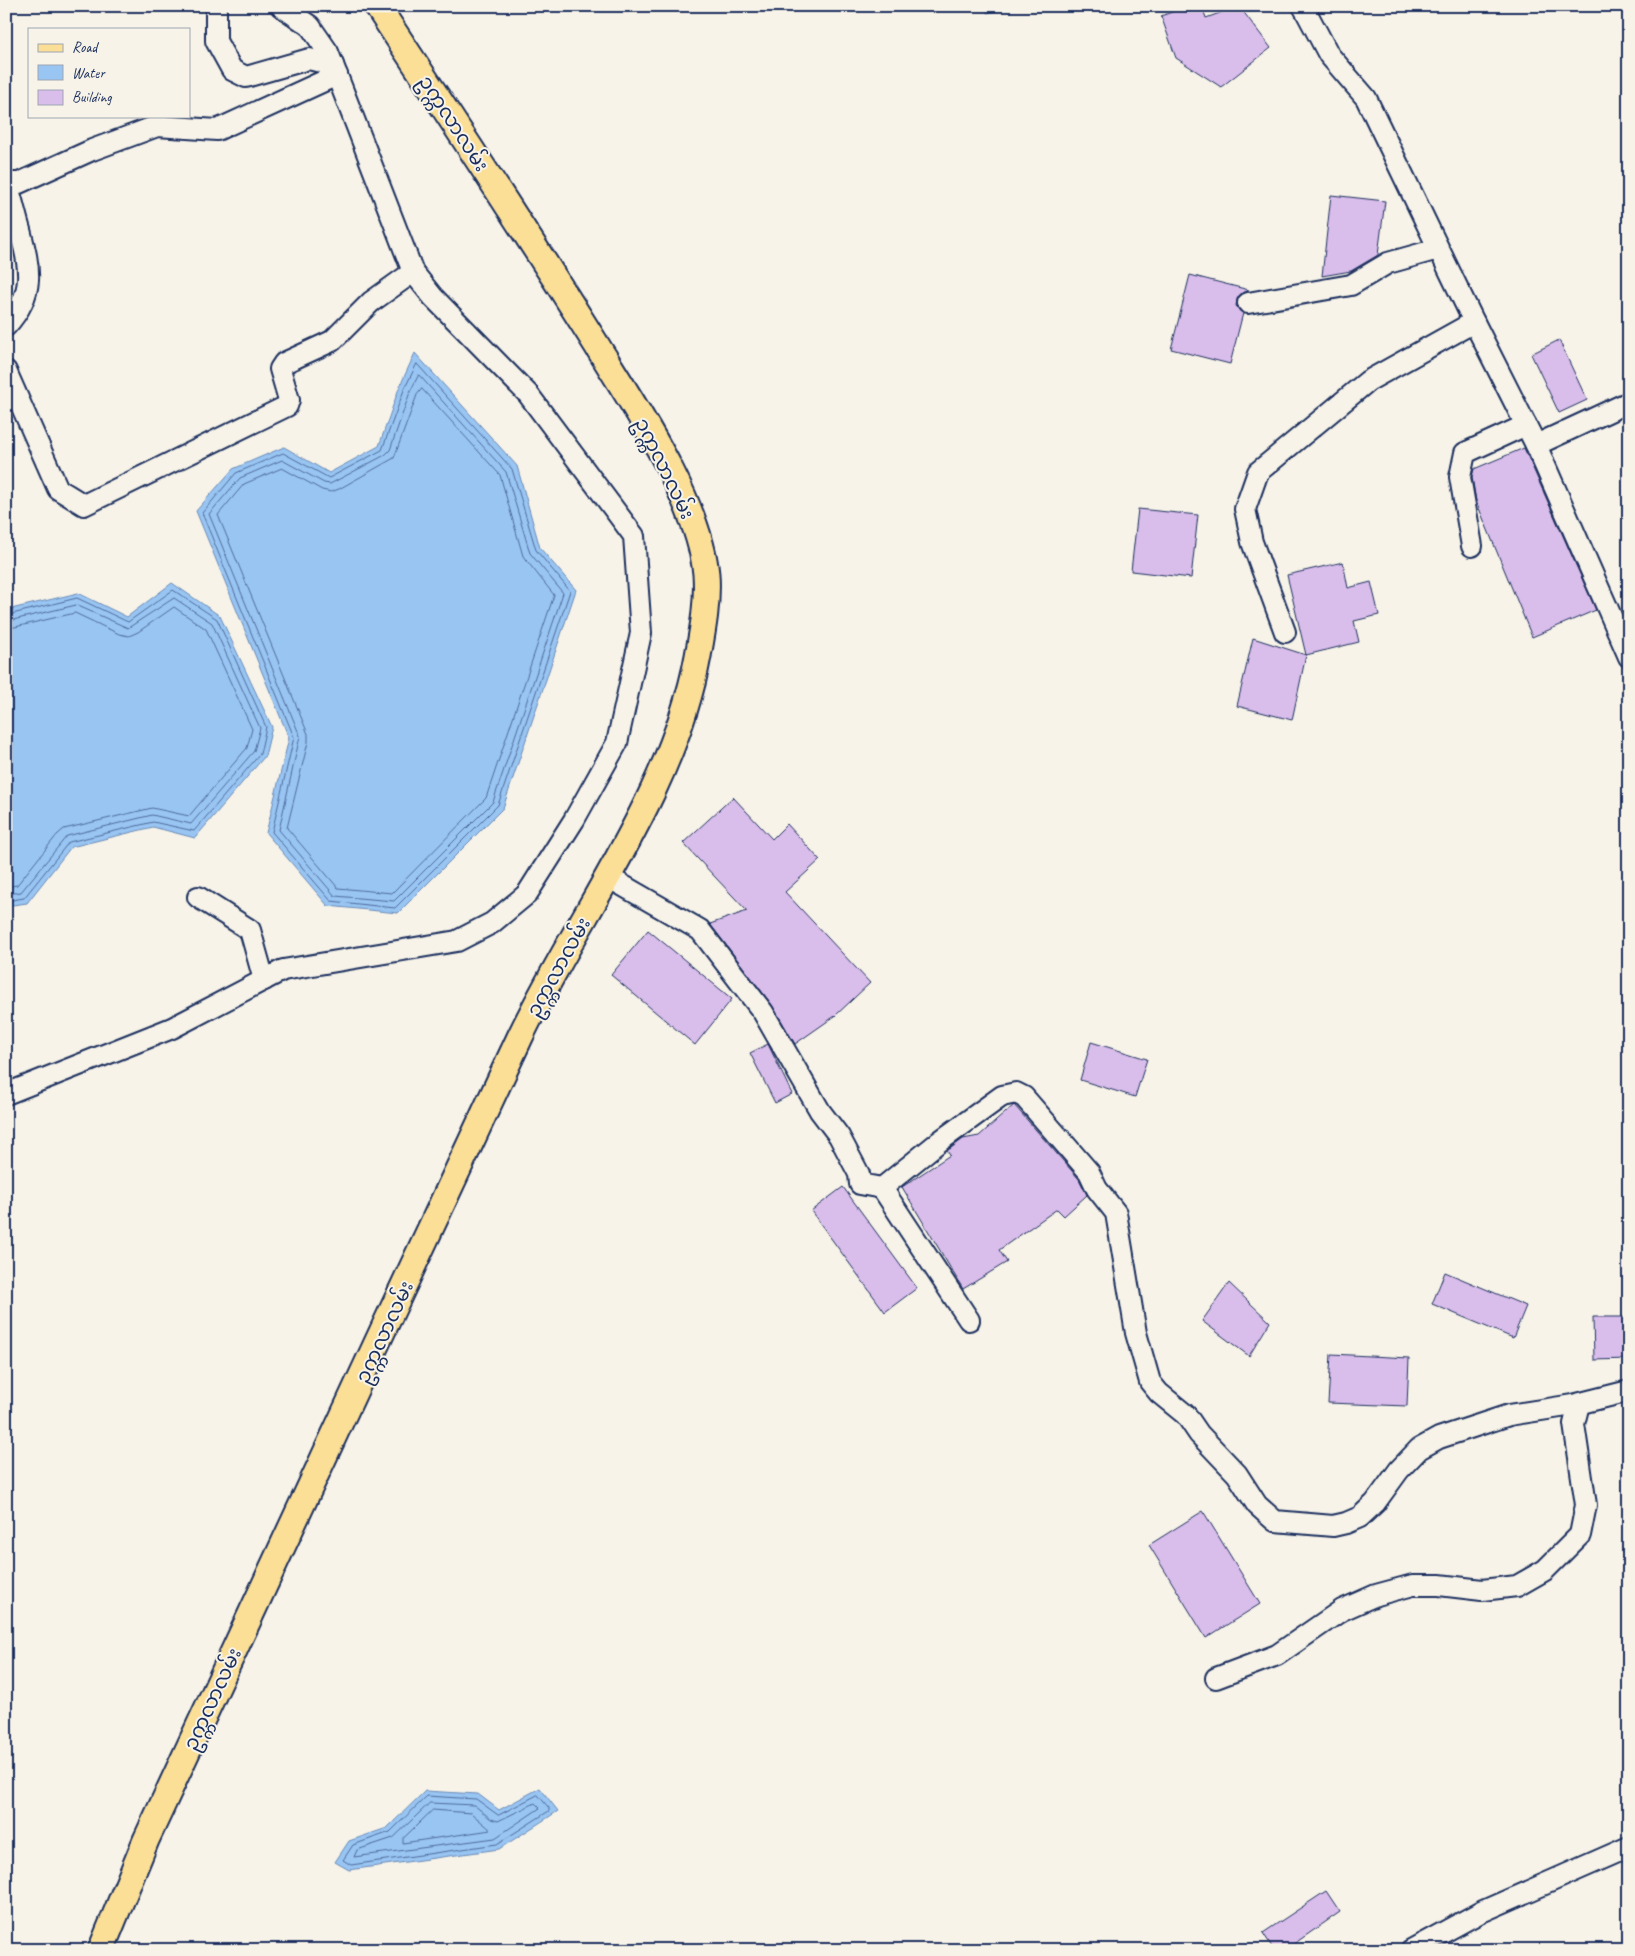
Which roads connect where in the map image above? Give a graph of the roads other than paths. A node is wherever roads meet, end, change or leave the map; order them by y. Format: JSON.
{"nodes":[{"id":1,"x":216,"y":6,"type":"edge"},
{"id":2,"x":281,"y":6,"type":"edge"},
{"id":3,"x":378,"y":6,"type":"edge"},
{"id":4,"x":1303,"y":6,"type":"edge"},
{"id":5,"x":310,"y":26,"type":"junction"},
{"id":6,"x":309,"y":59,"type":"junction"},
{"id":7,"x":335,"y":70,"type":"junction"},
{"id":8,"x":7,"y":182,"type":"edge"},
{"id":9,"x":1438,"y":249,"type":"junction"},
{"id":10,"x":414,"y":272,"type":"junction"},
{"id":11,"x":1248,"y":303,"type":"dead end"},
{"id":12,"x":1474,"y":322,"type":"junction"},
{"id":13,"x":6,"y":326,"type":"edge"},
{"id":14,"x":6,"y":371,"type":"edge"},
{"id":15,"x":1629,"y":402,"type":"edge"},
{"id":16,"x":1526,"y":425,"type":"junction"},
{"id":17,"x":1536,"y":444,"type":"junction"},
{"id":18,"x":1472,"y":546,"type":"dead end"},
{"id":19,"x":1285,"y":632,"type":"dead end"},
{"id":20,"x":1629,"y":657,"type":"edge"},
{"id":21,"x":608,"y":877,"type":"junction"},
{"id":22,"x":198,"y":897,"type":"dead end"},
{"id":23,"x":264,"y":980,"type":"junction"},
{"id":24,"x":6,"y":1094,"type":"edge"},
{"id":25,"x":882,"y":1188,"type":"junction"},
{"id":26,"x":969,"y":1320,"type":"dead end"},
{"id":27,"x":1629,"y":1391,"type":"edge"},
{"id":28,"x":1579,"y":1404,"type":"junction"},
{"id":29,"x":1216,"y":1678,"type":"dead end"},
{"id":30,"x":1629,"y":1847,"type":"edge"},
{"id":31,"x":101,"y":1950,"type":"edge"},
{"id":32,"x":1411,"y":1950,"type":"edge"}],
"edges":[{"from":1,"to":6,"type":"street"},
{"from":2,"to":5,"type":"street"},
{"from":3,"to":21,"type":"main road","name":"ဥက္ကလာလမ်း"},
{"from":4,"to":9,"type":"street"},
{"from":5,"to":6,"type":"street"},
{"from":5,"to":7,"type":"street"},
{"from":6,"to":7,"type":"street"},
{"from":7,"to":8,"type":"street"},
{"from":7,"to":10,"type":"street"},
{"from":8,"to":13,"type":"street"},
{"from":9,"to":11,"type":"street"},
{"from":9,"to":12,"type":"street"},
{"from":10,"to":14,"type":"street"},
{"from":10,"to":23,"type":"street"},
{"from":12,"to":16,"type":"street"},
{"from":12,"to":19,"type":"street"},
{"from":15,"to":17,"type":"street"},
{"from":16,"to":17,"type":"street"},
{"from":16,"to":18,"type":"street"},
{"from":17,"to":20,"type":"street"},
{"from":21,"to":25,"type":"street"},
{"from":21,"to":31,"type":"main road","name":"ဥက္ကလာလမ်း"},
{"from":22,"to":23,"type":"street"},
{"from":23,"to":24,"type":"street"},
{"from":25,"to":26,"type":"street"},
{"from":25,"to":28,"type":"street"},
{"from":27,"to":28,"type":"street"},
{"from":28,"to":29,"type":"street"},
{"from":30,"to":32,"type":"street"}]}
